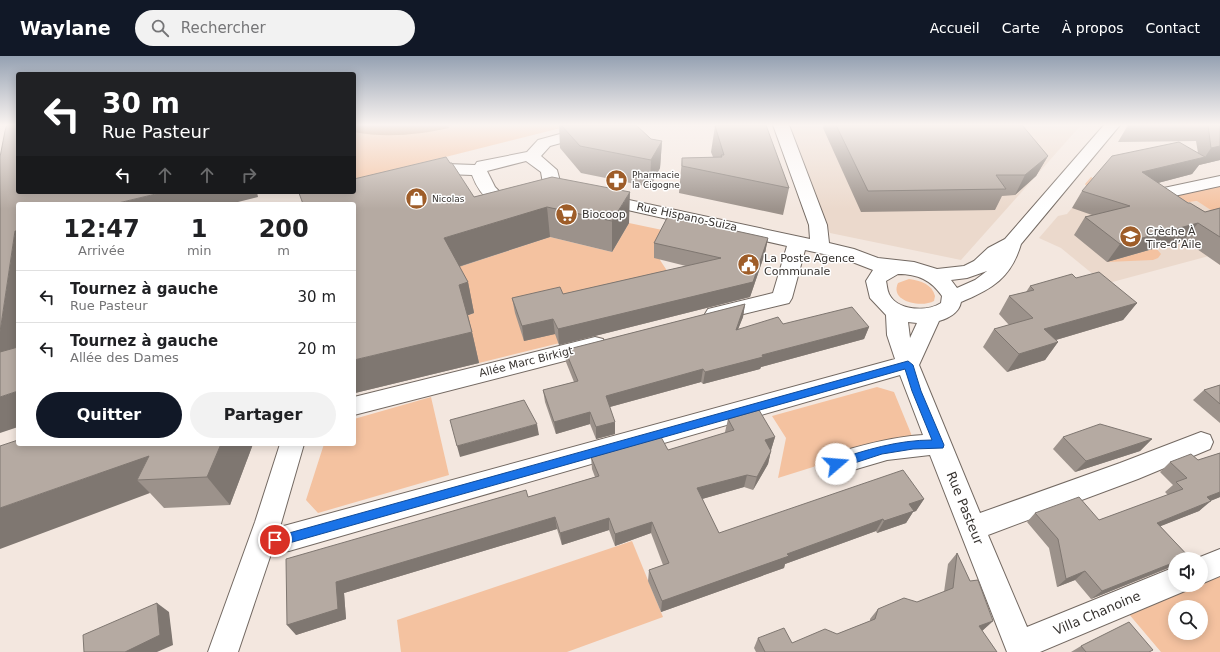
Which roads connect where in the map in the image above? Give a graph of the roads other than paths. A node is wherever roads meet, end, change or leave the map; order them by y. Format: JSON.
{"nodes":[{"id":1,"x":535,"y":153,"type":"edge"},
{"id":2,"x":791,"y":153,"type":"edge"},
{"id":3,"x":1088,"y":153,"type":"edge"},
{"id":4,"x":531,"y":157,"type":"junction"},
{"id":5,"x":479,"y":170,"type":"junction"},
{"id":6,"x":415,"y":178,"type":"edge"},
{"id":7,"x":1220,"y":181,"type":"edge"},
{"id":8,"x":555,"y":193,"type":"junction"},
{"id":9,"x":1165,"y":193,"type":"edge"},
{"id":10,"x":798,"y":242,"type":"junction"},
{"id":11,"x":1012,"y":243,"type":"junction"},
{"id":12,"x":820,"y":247,"type":"junction"},
{"id":13,"x":895,"y":268,"type":"junction"},
{"id":14,"x":934,"y":276,"type":"junction"},
{"id":15,"x":876,"y":288,"type":"junction"},
{"id":16,"x":952,"y":298,"type":"junction"},
{"id":17,"x":896,"y":310,"type":"junction"},
{"id":18,"x":930,"y":317,"type":"junction"},
{"id":19,"x":694,"y":320,"type":"edge"},
{"id":20,"x":618,"y":339,"type":"edge"},
{"id":21,"x":908,"y":365,"type":"junction"},
{"id":22,"x":356,"y":405,"type":"edge"},
{"id":23,"x":1201,"y":442,"type":"dead end"},
{"id":24,"x":939,"y":445,"type":"junction"},
{"id":25,"x":291,"y":446,"type":"edge"},
{"id":26,"x":836,"y":464,"type":"dead end"},
{"id":27,"x":973,"y":528,"type":"junction"},
{"id":28,"x":261,"y":543,"type":"junction"},
{"id":29,"x":1220,"y":562,"type":"edge"},
{"id":30,"x":1208,"y":567,"type":"edge"},
{"id":31,"x":1168,"y":584,"type":"edge"},
{"id":32,"x":1021,"y":649,"type":"edge"},
{"id":33,"x":223,"y":652,"type":"edge"}],
"edges":[{"from":1,"to":4,"type":"street"},
{"from":2,"to":12,"type":"street"},
{"from":3,"to":11,"type":"street"},
{"from":4,"to":5,"type":"street"},
{"from":4,"to":8,"type":"street"},
{"from":5,"to":6,"type":"street"},
{"from":5,"to":8,"type":"street"},
{"from":7,"to":9,"type":"street"},
{"from":8,"to":10,"type":"street","name":"Rue Hispano-Suiza"},
{"from":10,"to":12,"type":"street","name":"Rue Hispano-Suiza"},
{"from":10,"to":19,"type":"street"},
{"from":11,"to":14,"type":"street"},
{"from":11,"to":16,"type":"street"},
{"from":12,"to":13,"type":"street","name":"Rue Hispano-Suiza"},
{"from":12,"to":15,"type":"street","name":"Rue Hispano-Suiza"},
{"from":13,"to":14,"type":"street"},
{"from":13,"to":15,"type":"street"},
{"from":14,"to":16,"type":"street"},
{"from":15,"to":17,"type":"street"},
{"from":16,"to":18,"type":"street"},
{"from":17,"to":18,"type":"street"},
{"from":17,"to":21,"type":"street","name":"Rue Pasteur"},
{"from":18,"to":21,"type":"street"},
{"from":20,"to":22,"type":"street","name":"Allée Marc Birkigt"},
{"from":21,"to":24,"type":"street","name":"Rue Pasteur"},
{"from":21,"to":28,"type":"street"},
{"from":23,"to":27,"type":"street"},
{"from":24,"to":26,"type":"street"},
{"from":24,"to":27,"type":"street","name":"Rue Pasteur"},
{"from":25,"to":28,"type":"street"},
{"from":27,"to":32,"type":"street","name":"Rue Pasteur"},
{"from":28,"to":33,"type":"street"},
{"from":29,"to":30,"type":"street"},
{"from":31,"to":32,"type":"street","name":"Villa Chanoine"}]}
